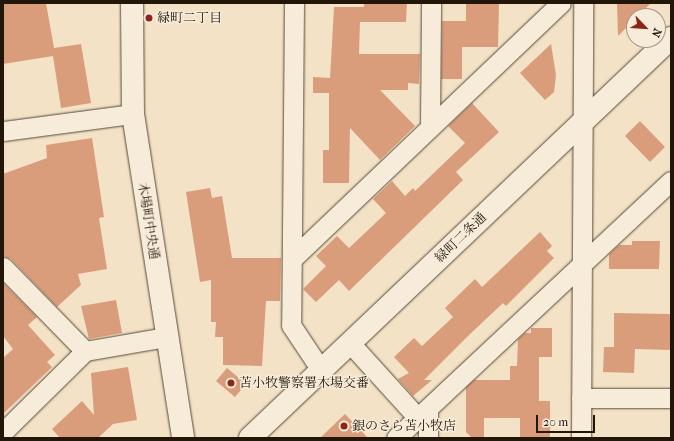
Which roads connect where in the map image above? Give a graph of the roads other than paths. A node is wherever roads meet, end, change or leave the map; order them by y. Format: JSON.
{"nodes":[{"id":1,"x":132,"y":3,"type":"edge"},
{"id":2,"x":294,"y":3,"type":"edge"},
{"id":3,"x":431,"y":3,"type":"edge"},
{"id":4,"x":561,"y":3,"type":"edge"},
{"id":5,"x":583,"y":3,"type":"edge"},
{"id":6,"x":671,"y":38,"type":"edge"},
{"id":7,"x":133,"y":114,"type":"junction"},
{"id":8,"x":582,"y":124,"type":"junction"},
{"id":9,"x":430,"y":125,"type":"junction"},
{"id":10,"x":3,"y":131,"type":"edge"},
{"id":11,"x":671,"y":181,"type":"edge"},
{"id":12,"x":292,"y":259,"type":"junction"},
{"id":13,"x":3,"y":267,"type":"edge"},
{"id":14,"x":582,"y":267,"type":"junction"},
{"id":15,"x":166,"y":337,"type":"junction"},
{"id":16,"x":350,"y":343,"type":"junction"},
{"id":17,"x":85,"y":351,"type":"junction"},
{"id":18,"x":321,"y":370,"type":"junction"},
{"id":19,"x":581,"y":398,"type":"junction"},
{"id":20,"x":671,"y":398,"type":"edge"},
{"id":21,"x":423,"y":413,"type":"junction"},
{"id":22,"x":3,"y":432,"type":"edge"},
{"id":23,"x":183,"y":438,"type":"edge"},
{"id":24,"x":250,"y":438,"type":"edge"},
{"id":25,"x":396,"y":438,"type":"edge"},
{"id":26,"x":428,"y":438,"type":"edge"},
{"id":27,"x":580,"y":438,"type":"edge"}],
"edges":[{"from":1,"to":7,"type":"street","name":"木場町中央通"},
{"from":2,"to":12,"type":"street"},
{"from":3,"to":9,"type":"street"},
{"from":4,"to":9,"type":"street"},
{"from":5,"to":8,"type":"street"},
{"from":6,"to":8,"type":"street","name":"緑町二条通"},
{"from":7,"to":10,"type":"street"},
{"from":7,"to":15,"type":"street","name":"木場町中央通"},
{"from":8,"to":14,"type":"street"},
{"from":8,"to":16,"type":"street","name":"緑町二条通"},
{"from":9,"to":12,"type":"street"},
{"from":11,"to":14,"type":"street"},
{"from":12,"to":18,"type":"street"},
{"from":13,"to":17,"type":"street"},
{"from":14,"to":19,"type":"street"},
{"from":14,"to":21,"type":"street"},
{"from":15,"to":17,"type":"street"},
{"from":15,"to":23,"type":"street","name":"木場町中央通"},
{"from":16,"to":18,"type":"street","name":"緑町二条通"},
{"from":16,"to":21,"type":"street"},
{"from":17,"to":22,"type":"street"},
{"from":18,"to":24,"type":"street","name":"緑町二条通"},
{"from":19,"to":20,"type":"street"},
{"from":19,"to":27,"type":"street"},
{"from":21,"to":25,"type":"street"},
{"from":21,"to":26,"type":"street"}]}
